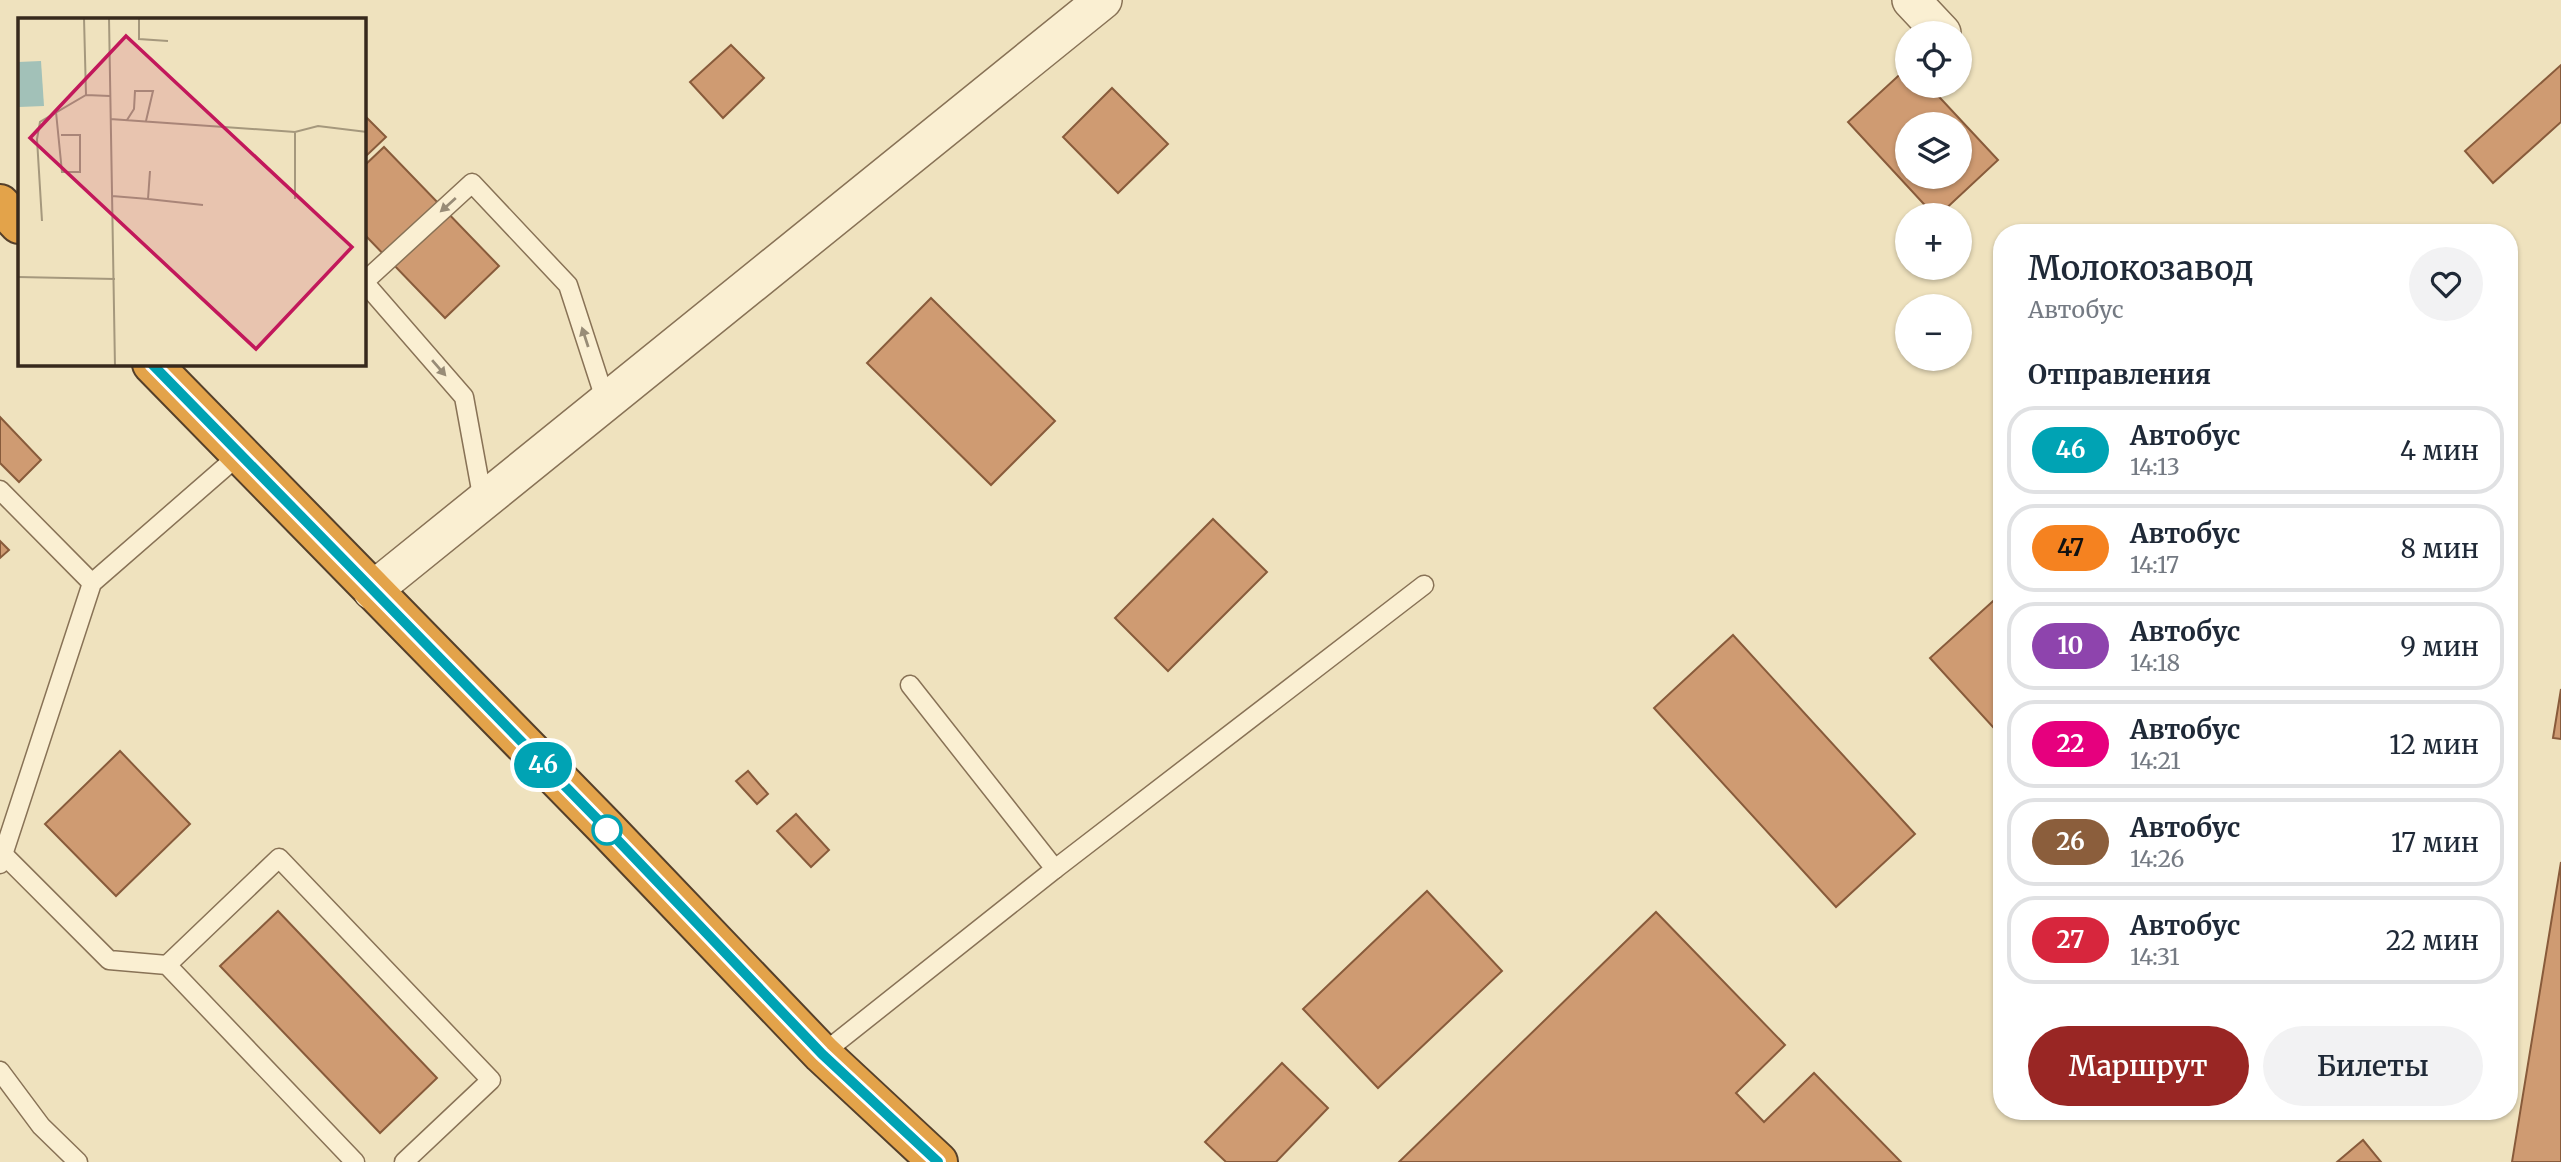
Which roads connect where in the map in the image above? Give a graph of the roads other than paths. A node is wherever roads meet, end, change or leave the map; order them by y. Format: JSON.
{"nodes":[{"id":1,"x":1103,"y":0,"type":"edge"},
{"id":2,"x":1912,"y":0,"type":"edge"},
{"id":3,"x":1931,"y":21,"type":"edge"},
{"id":4,"x":0,"y":204,"type":"edge"},
{"id":5,"x":18,"y":223,"type":"edge"},
{"id":6,"x":366,"y":280,"type":"edge"},
{"id":7,"x":366,"y":284,"type":"edge"},
{"id":8,"x":154,"y":366,"type":"edge"},
{"id":9,"x":606,"y":402,"type":"junction"},
{"id":10,"x":239,"y":455,"type":"junction"},
{"id":11,"x":0,"y":490,"type":"edge"},
{"id":12,"x":483,"y":502,"type":"junction"},
{"id":13,"x":92,"y":583,"type":"junction"},
{"id":14,"x":1424,"y":585,"type":"dead end"},
{"id":15,"x":372,"y":591,"type":"junction"},
{"id":16,"x":910,"y":685,"type":"dead end"},
{"id":17,"x":2,"y":860,"type":"edge"},
{"id":18,"x":1055,"y":869,"type":"junction"},
{"id":19,"x":167,"y":965,"type":"junction"},
{"id":20,"x":822,"y":1054,"type":"junction"},
{"id":21,"x":0,"y":1071,"type":"edge"},
{"id":22,"x":79,"y":1162,"type":"edge"},
{"id":23,"x":355,"y":1162,"type":"edge"},
{"id":24,"x":404,"y":1162,"type":"edge"},
{"id":25,"x":938,"y":1162,"type":"edge"}],
"edges":[{"from":1,"to":9,"type":"street"},
{"from":2,"to":3,"type":"street"},
{"from":4,"to":5,"type":"highway"},
{"from":9,"to":6,"type":"lane","one_way":true},
{"from":7,"to":12,"type":"lane","one_way":true},
{"from":8,"to":10,"type":"highway"},
{"from":9,"to":12,"type":"street"},
{"from":10,"to":13,"type":"lane"},
{"from":10,"to":15,"type":"highway"},
{"from":11,"to":13,"type":"lane"},
{"from":12,"to":15,"type":"street"},
{"from":13,"to":17,"type":"lane"},
{"from":14,"to":18,"type":"lane"},
{"from":15,"to":20,"type":"highway"},
{"from":16,"to":18,"type":"lane"},
{"from":17,"to":19,"type":"lane"},
{"from":18,"to":20,"type":"lane"},
{"from":19,"to":23,"type":"lane"},
{"from":19,"to":24,"type":"lane"},
{"from":20,"to":25,"type":"highway"},
{"from":21,"to":22,"type":"lane"}]}
